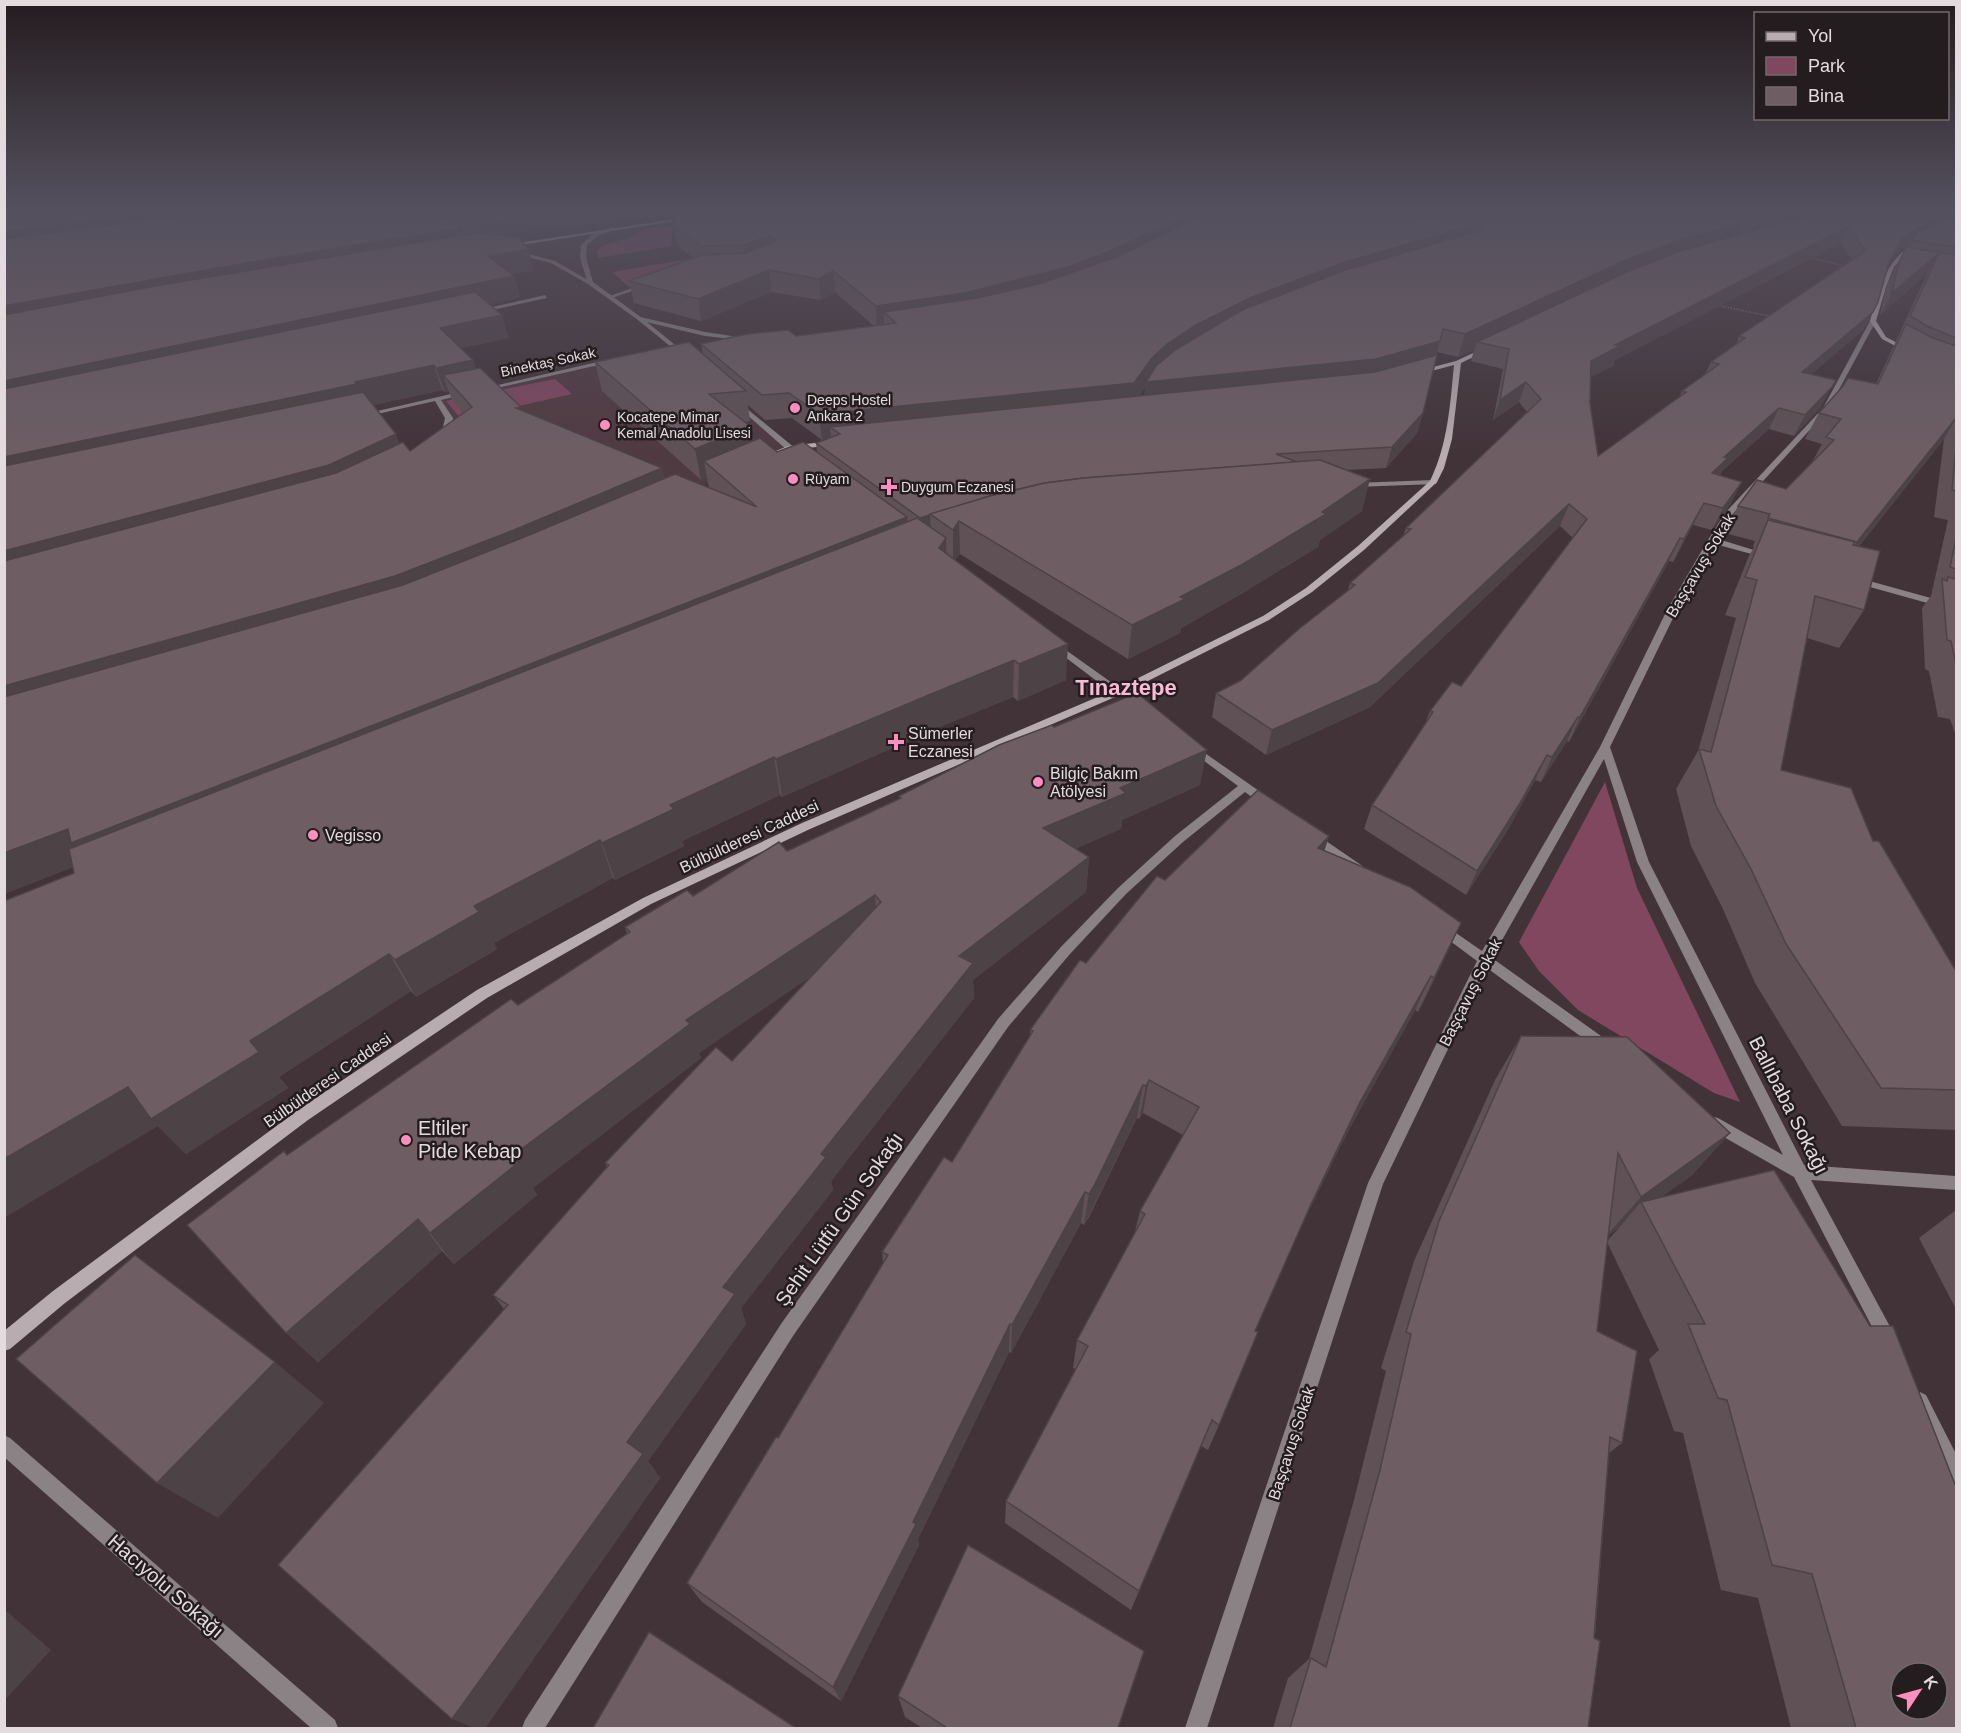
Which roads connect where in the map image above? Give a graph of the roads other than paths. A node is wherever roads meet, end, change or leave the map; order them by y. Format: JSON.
{"nodes":[{"id":1,"x":603,"y":292,"type":"edge"},
{"id":2,"x":626,"y":292,"type":"edge"},
{"id":3,"x":1882,"y":292,"type":"edge"},
{"id":4,"x":545,"y":297,"type":"dead end"},
{"id":5,"x":610,"y":297,"type":"junction"},
{"id":6,"x":464,"y":314,"type":"edge"},
{"id":7,"x":640,"y":319,"type":"junction"},
{"id":8,"x":1873,"y":321,"type":"junction"},
{"id":9,"x":758,"y":339,"type":"edge"},
{"id":10,"x":1499,"y":343,"type":"edge"},
{"id":11,"x":675,"y":347,"type":"junction"},
{"id":12,"x":663,"y":350,"type":"edge"},
{"id":13,"x":1918,"y":355,"type":"edge"},
{"id":14,"x":618,"y":359,"type":"edge"},
{"id":15,"x":1458,"y":362,"type":"junction"},
{"id":16,"x":692,"y":363,"type":"edge"},
{"id":17,"x":1409,"y":376,"type":"edge"},
{"id":18,"x":727,"y":393,"type":"edge"},
{"id":19,"x":437,"y":399,"type":"junction"},
{"id":20,"x":358,"y":416,"type":"edge"},
{"id":21,"x":846,"y":442,"type":"edge"},
{"id":22,"x":438,"y":444,"type":"edge"},
{"id":23,"x":788,"y":448,"type":"junction"},
{"id":24,"x":755,"y":462,"type":"edge"},
{"id":25,"x":807,"y":462,"type":"edge"},
{"id":26,"x":1433,"y":482,"type":"junction"},
{"id":27,"x":1340,"y":486,"type":"edge"},
{"id":28,"x":1712,"y":540,"type":"junction"},
{"id":29,"x":1779,"y":558,"type":"edge"},
{"id":30,"x":1845,"y":577,"type":"edge"},
{"id":31,"x":1956,"y":608,"type":"edge"},
{"id":32,"x":1051,"y":642,"type":"edge"},
{"id":33,"x":1123,"y":695,"type":"junction"},
{"id":34,"x":1181,"y":739,"type":"edge"},
{"id":35,"x":1605,"y":747,"type":"junction"},
{"id":36,"x":1245,"y":786,"type":"junction"},
{"id":37,"x":1274,"y":807,"type":"edge"},
{"id":38,"x":1302,"y":828,"type":"edge"},
{"id":39,"x":1369,"y":876,"type":"edge"},
{"id":40,"x":1436,"y":925,"type":"edge"},
{"id":41,"x":1484,"y":960,"type":"junction"},
{"id":42,"x":1616,"y":1054,"type":"edge"},
{"id":43,"x":1701,"y":1115,"type":"edge"},
{"id":44,"x":1799,"y":1172,"type":"junction"},
{"id":45,"x":1956,"y":1183,"type":"edge"},
{"id":46,"x":4,"y":1343,"type":"edge"},
{"id":47,"x":1896,"y":1356,"type":"edge"},
{"id":48,"x":1913,"y":1386,"type":"edge"},
{"id":49,"x":4,"y":1444,"type":"edge"},
{"id":50,"x":1956,"y":1473,"type":"edge"},
{"id":51,"x":327,"y":1728,"type":"edge"},
{"id":52,"x":533,"y":1728,"type":"edge"},
{"id":53,"x":1196,"y":1728,"type":"edge"}],
"edges":[{"from":1,"to":5,"type":"street"},
{"from":2,"to":5,"type":"street"},
{"from":3,"to":8,"type":"main road"},
{"from":4,"to":6,"type":"street"},
{"from":5,"to":7,"type":"street"},
{"from":7,"to":9,"type":"street"},
{"from":7,"to":11,"type":"street"},
{"from":8,"to":13,"type":"main road"},
{"from":8,"to":28,"type":"street","name":"Başçavuş Sokak"},
{"from":10,"to":15,"type":"main road"},
{"from":11,"to":12,"type":"street"},
{"from":11,"to":16,"type":"street"},
{"from":14,"to":19,"type":"street","name":"Binektaş Sokak"},
{"from":15,"to":17,"type":"main road"},
{"from":15,"to":26,"type":"main road","name":"Bülbülderesi Caddesi"},
{"from":18,"to":23,"type":"street"},
{"from":19,"to":20,"type":"street","name":"Binektaş Sokak"},
{"from":19,"to":22,"type":"street"},
{"from":21,"to":23,"type":"main road"},
{"from":23,"to":24,"type":"main road"},
{"from":23,"to":25,"type":"street"},
{"from":26,"to":27,"type":"street"},
{"from":26,"to":33,"type":"main road","name":"Bülbülderesi Caddesi"},
{"from":28,"to":29,"type":"street"},
{"from":28,"to":35,"type":"street","name":"Başçavuş Sokak"},
{"from":30,"to":31,"type":"street"},
{"from":32,"to":33,"type":"street"},
{"from":33,"to":46,"type":"main road","name":"Bülbülderesi Caddesi"},
{"from":34,"to":36,"type":"street"},
{"from":35,"to":41,"type":"street","name":"Başçavuş Sokak"},
{"from":35,"to":44,"type":"street","name":"Ballıbaba Sokağı"},
{"from":36,"to":37,"type":"street"},
{"from":36,"to":52,"type":"street","name":"Şehit Lütfü Gün Sokağı"},
{"from":38,"to":39,"type":"street"},
{"from":40,"to":41,"type":"street"},
{"from":41,"to":42,"type":"street"},
{"from":41,"to":53,"type":"street","name":"Başçavuş Sokak"},
{"from":43,"to":44,"type":"street"},
{"from":44,"to":45,"type":"street"},
{"from":44,"to":47,"type":"street","name":"Ballıbaba Sokağı"},
{"from":48,"to":50,"type":"street"},
{"from":49,"to":51,"type":"street","name":"Hacıyolu Sokağı"}]}
